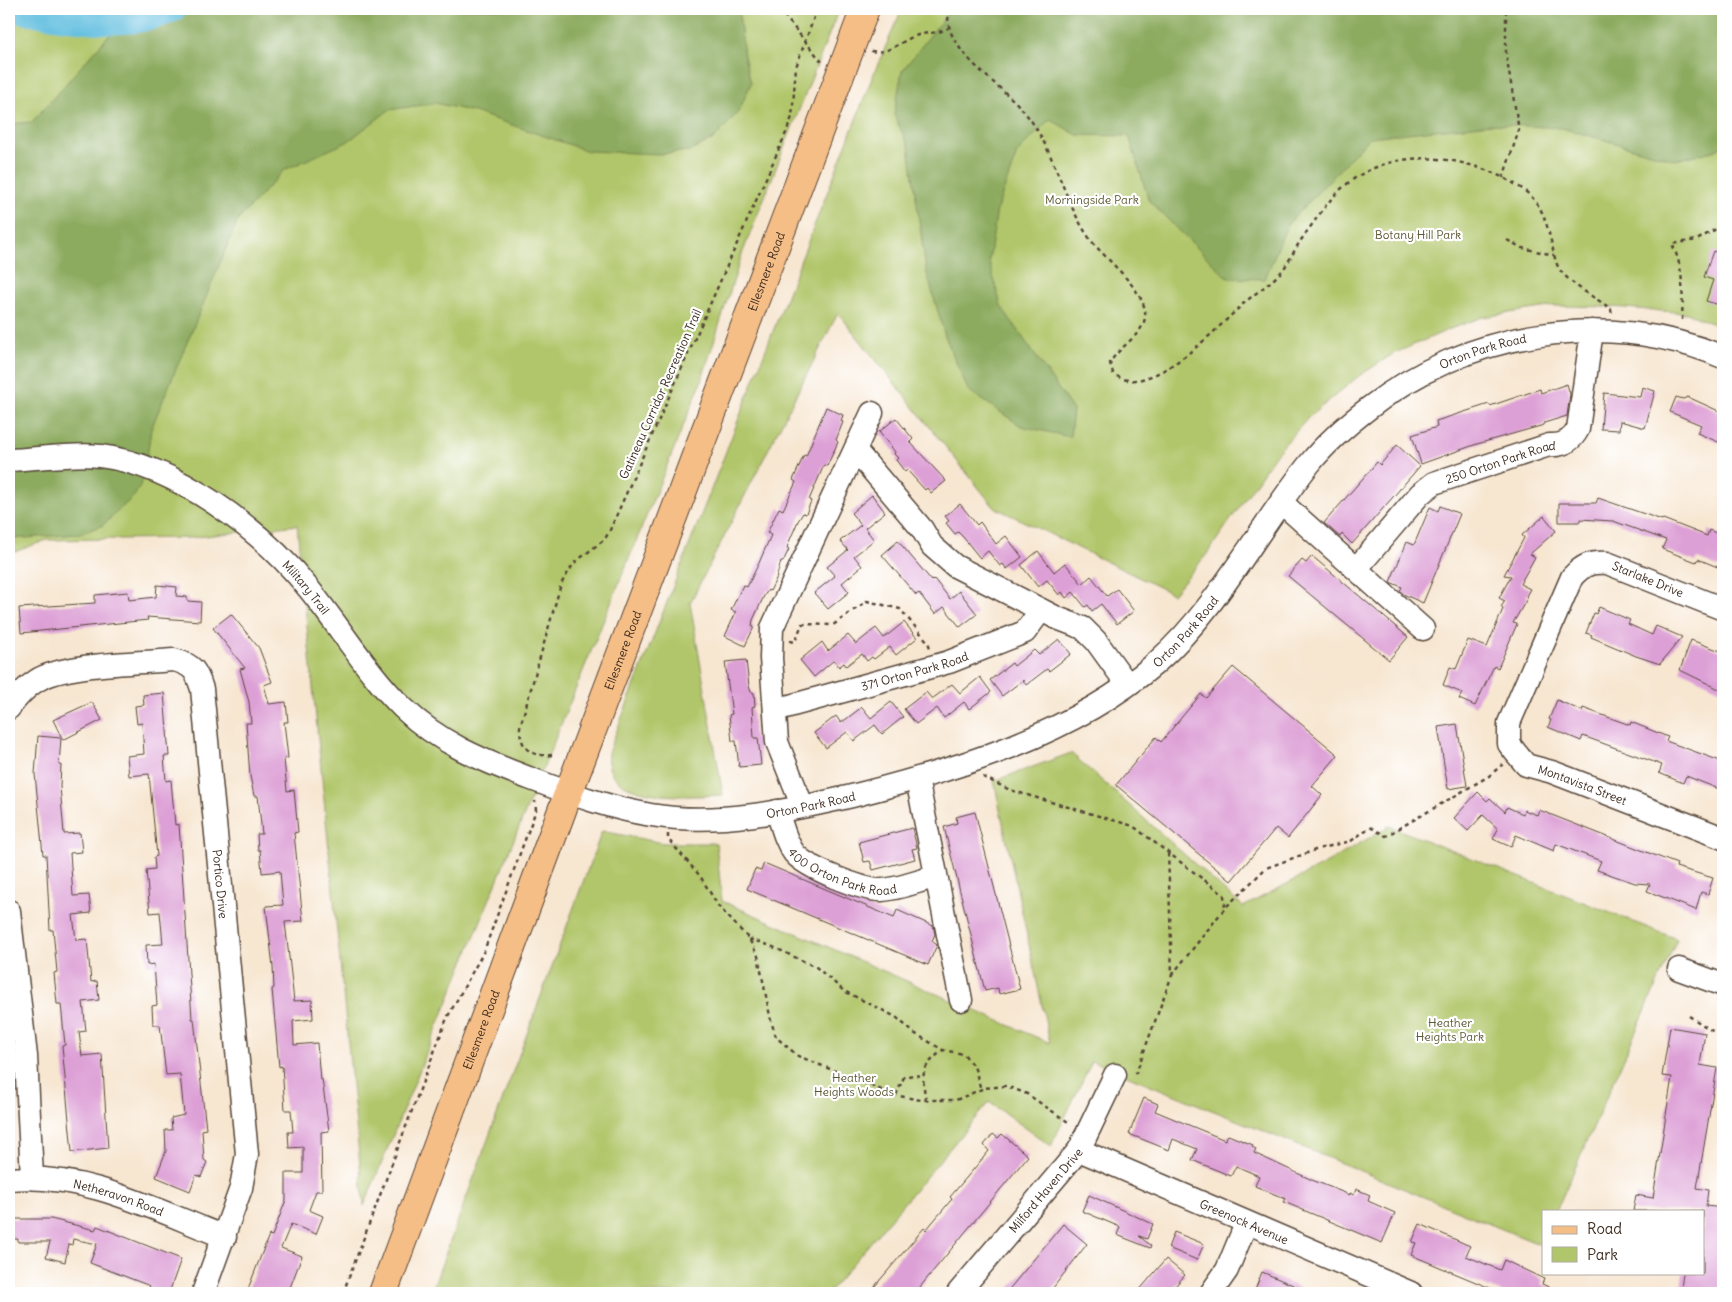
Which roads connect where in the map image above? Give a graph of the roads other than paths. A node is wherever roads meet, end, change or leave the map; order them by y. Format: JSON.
{"nodes":[{"id":1,"x":865,"y":9,"type":"edge"},
{"id":2,"x":1603,"y":331,"type":"junction"},
{"id":3,"x":1723,"y":358,"type":"edge"},
{"id":4,"x":872,"y":413,"type":"dead end"},
{"id":5,"x":856,"y":451,"type":"junction"},
{"id":6,"x":9,"y":460,"type":"edge"},
{"id":7,"x":1282,"y":503,"type":"junction"},
{"id":8,"x":1357,"y":568,"type":"junction"},
{"id":9,"x":1723,"y":609,"type":"edge"},
{"id":10,"x":1041,"y":610,"type":"junction"},
{"id":11,"x":1423,"y":628,"type":"dead end"},
{"id":12,"x":1127,"y":684,"type":"junction"},
{"id":13,"x":9,"y":708,"type":"edge"},
{"id":14,"x":775,"y":710,"type":"junction"},
{"id":15,"x":1516,"y":753,"type":"joint"},
{"id":16,"x":917,"y":780,"type":"junction"},
{"id":17,"x":568,"y":794,"type":"junction"},
{"id":18,"x":802,"y":805,"type":"junction"},
{"id":19,"x":777,"y":811,"type":"junction"},
{"id":20,"x":1723,"y":838,"type":"edge"},
{"id":21,"x":935,"y":877,"type":"junction"},
{"id":22,"x":9,"y":911,"type":"edge"},
{"id":23,"x":1679,"y":970,"type":"dead end"},
{"id":24,"x":1723,"y":986,"type":"edge"},
{"id":25,"x":961,"y":1000,"type":"dead end"},
{"id":26,"x":1115,"y":1075,"type":"road end"},
{"id":27,"x":1083,"y":1142,"type":"junction"},
{"id":28,"x":32,"y":1177,"type":"junction"},
{"id":29,"x":9,"y":1179,"type":"edge"},
{"id":30,"x":1246,"y":1224,"type":"junction"},
{"id":31,"x":225,"y":1237,"type":"junction"},
{"id":32,"x":203,"y":1293,"type":"edge"},
{"id":33,"x":383,"y":1293,"type":"edge"},
{"id":34,"x":958,"y":1293,"type":"edge"},
{"id":35,"x":1211,"y":1293,"type":"edge"},
{"id":36,"x":1411,"y":1293,"type":"edge"}],
"edges":[{"from":1,"to":17,"type":"main road","name":"Ellesmere Road"},
{"from":2,"to":3,"type":"street","name":"Orton Park Road"},
{"from":2,"to":7,"type":"street","name":"Orton Park Road"},
{"from":2,"to":8,"type":"street","name":"250 Orton Park Road"},
{"from":4,"to":5,"type":"street"},
{"from":5,"to":10,"type":"street"},
{"from":5,"to":14,"type":"street"},
{"from":6,"to":17,"type":"street","name":"Military Trail"},
{"from":7,"to":8,"type":"street"},
{"from":7,"to":12,"type":"street","name":"Orton Park Road"},
{"from":8,"to":11,"type":"street"},
{"from":9,"to":15,"type":"street","name":"Starlake Drive"},
{"from":10,"to":12,"type":"street"},
{"from":10,"to":14,"type":"street","name":"371 Orton Park Road"},
{"from":12,"to":16,"type":"street","name":"Orton Park Road"},
{"from":13,"to":31,"type":"street","name":"Portico Drive"},
{"from":14,"to":18,"type":"street"},
{"from":15,"to":20,"type":"street","name":"Montavista Street"},
{"from":16,"to":18,"type":"street","name":"Orton Park Road"},
{"from":16,"to":21,"type":"street"},
{"from":17,"to":19,"type":"street","name":"Orton Park Road"},
{"from":17,"to":33,"type":"main road","name":"Ellesmere Road"},
{"from":18,"to":19,"type":"street","name":"Orton Park Road"},
{"from":19,"to":21,"type":"street","name":"400 Orton Park Road"},
{"from":21,"to":25,"type":"street"},
{"from":22,"to":28,"type":"street"},
{"from":23,"to":24,"type":"street"},
{"from":26,"to":27,"type":"street","name":"Milford Haven Drive"},
{"from":27,"to":30,"type":"street","name":"Greenock Avenue"},
{"from":27,"to":34,"type":"street","name":"Milford Haven Drive"},
{"from":28,"to":29,"type":"street","name":"Netheravon Road"},
{"from":28,"to":31,"type":"street","name":"Netheravon Road"},
{"from":30,"to":35,"type":"street"},
{"from":30,"to":36,"type":"street","name":"Greenock Avenue"},
{"from":31,"to":32,"type":"street","name":"Portico Drive"}]}
